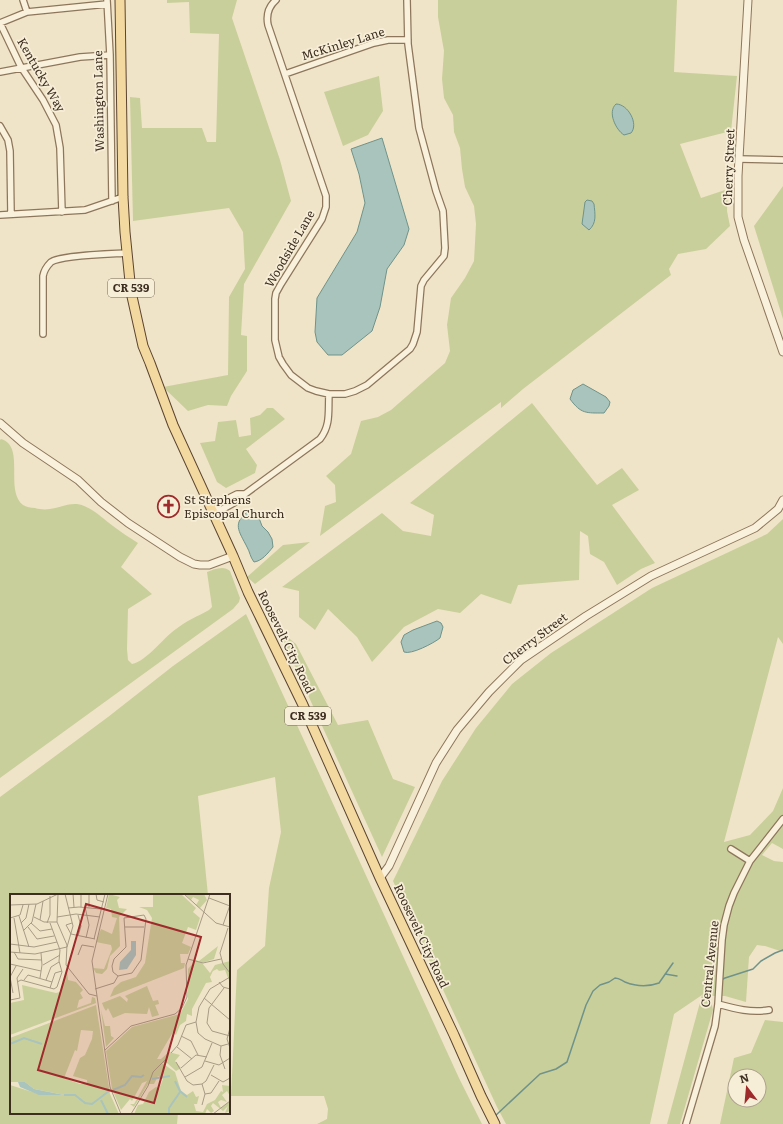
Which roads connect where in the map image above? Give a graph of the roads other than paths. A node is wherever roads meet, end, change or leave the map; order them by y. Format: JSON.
{"nodes":[{"id":1,"x":23,"y":0,"type":"edge"},
{"id":2,"x":120,"y":0,"type":"edge"},
{"id":3,"x":276,"y":0,"type":"edge"},
{"id":4,"x":407,"y":0,"type":"edge"},
{"id":5,"x":748,"y":0,"type":"edge"},
{"id":6,"x":107,"y":2,"type":"edge"},
{"id":7,"x":27,"y":12,"type":"junction"},
{"id":8,"x":0,"y":23,"type":"edge"},
{"id":9,"x":408,"y":40,"type":"junction"},
{"id":10,"x":110,"y":55,"type":"junction"},
{"id":11,"x":21,"y":67,"type":"junction"},
{"id":12,"x":0,"y":72,"type":"edge"},
{"id":13,"x":285,"y":74,"type":"junction"},
{"id":14,"x":0,"y":126,"type":"edge"},
{"id":15,"x":739,"y":159,"type":"junction"},
{"id":16,"x":783,"y":160,"type":"edge"},
{"id":17,"x":123,"y":197,"type":"junction"},
{"id":18,"x":112,"y":201,"type":"junction"},
{"id":19,"x":62,"y":212,"type":"junction"},
{"id":20,"x":11,"y":214,"type":"junction"},
{"id":21,"x":0,"y":215,"type":"edge"},
{"id":22,"x":127,"y":253,"type":"junction"},
{"id":23,"x":43,"y":334,"type":"dead end"},
{"id":24,"x":783,"y":352,"type":"edge"},
{"id":25,"x":329,"y":394,"type":"junction"},
{"id":26,"x":0,"y":423,"type":"edge"},
{"id":27,"x":783,"y":500,"type":"edge"},
{"id":28,"x":215,"y":509,"type":"junction"},
{"id":29,"x":234,"y":556,"type":"junction"},
{"id":30,"x":783,"y":819,"type":"edge"},
{"id":31,"x":731,"y":849,"type":"dead end"},
{"id":32,"x":750,"y":861,"type":"junction"},
{"id":33,"x":380,"y":878,"type":"junction"},
{"id":34,"x":718,"y":1004,"type":"junction"},
{"id":35,"x":769,"y":1010,"type":"dead end"},
{"id":36,"x":495,"y":1124,"type":"edge"},
{"id":37,"x":686,"y":1124,"type":"edge"}],
"edges":[{"from":1,"to":7,"type":"street"},
{"from":2,"to":17,"type":"main road","number":"CR 539"},
{"from":3,"to":13,"type":"street","name":"Woodside Lane"},
{"from":4,"to":9,"type":"street","name":"Woodside Lane"},
{"from":5,"to":15,"type":"street","name":"Cherry Street"},
{"from":6,"to":7,"type":"street"},
{"from":6,"to":10,"type":"street","name":"Washington Lane"},
{"from":7,"to":8,"type":"street"},
{"from":8,"to":11,"type":"street","name":"Kentucky Way"},
{"from":9,"to":13,"type":"street","name":"McKinley Lane"},
{"from":9,"to":25,"type":"street","name":"Woodside Lane"},
{"from":10,"to":11,"type":"street"},
{"from":10,"to":18,"type":"street","name":"Washington Lane"},
{"from":11,"to":12,"type":"street"},
{"from":11,"to":19,"type":"street","name":"Kentucky Way"},
{"from":13,"to":25,"type":"street","name":"Woodside Lane"},
{"from":14,"to":20,"type":"street"},
{"from":15,"to":16,"type":"street"},
{"from":15,"to":24,"type":"street","name":"Cherry Street"},
{"from":17,"to":18,"type":"street"},
{"from":17,"to":22,"type":"main road","number":"CR 539"},
{"from":18,"to":19,"type":"street"},
{"from":19,"to":20,"type":"street"},
{"from":20,"to":21,"type":"street"},
{"from":22,"to":23,"type":"street"},
{"from":22,"to":28,"type":"main road","number":"CR 539"},
{"from":25,"to":28,"type":"street"},
{"from":26,"to":29,"type":"street"},
{"from":27,"to":33,"type":"street","name":"Cherry Street"},
{"from":28,"to":29,"type":"main road","number":"CR 539"},
{"from":29,"to":33,"type":"main road","name":"Roosevelt City Road","number":"CR 539"},
{"from":30,"to":32,"type":"street","name":"Central Avenue"},
{"from":31,"to":32,"type":"street"},
{"from":32,"to":34,"type":"street","name":"Central Avenue"},
{"from":33,"to":36,"type":"main road","name":"Roosevelt City Road","number":"CR 539"},
{"from":34,"to":35,"type":"street"},
{"from":34,"to":37,"type":"street","name":"Central Avenue"}]}
